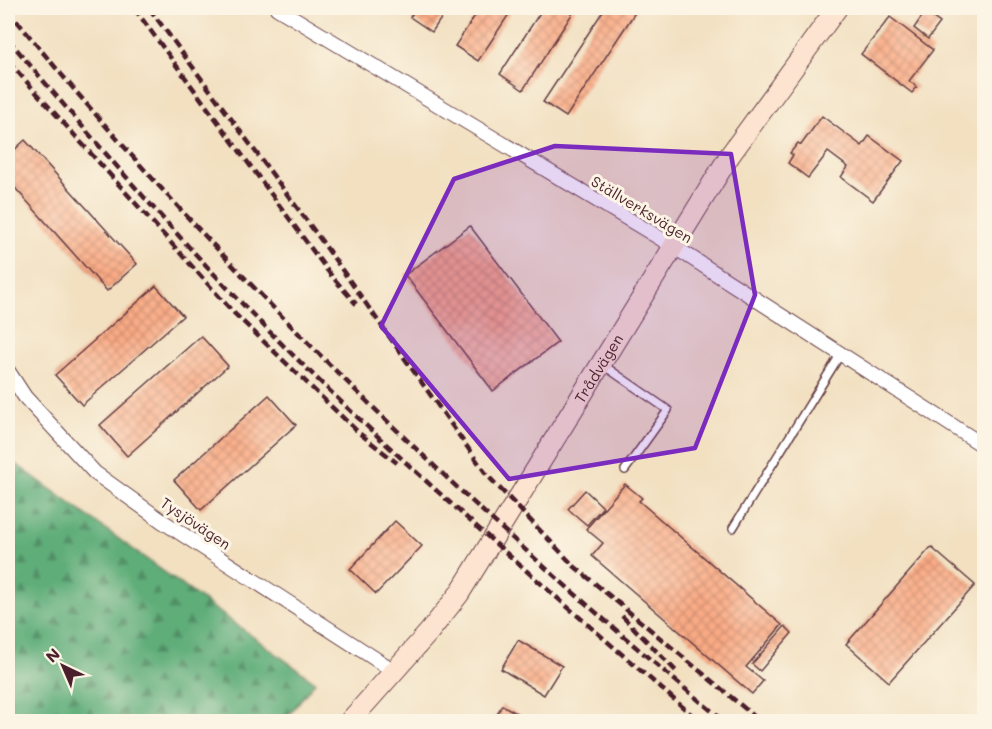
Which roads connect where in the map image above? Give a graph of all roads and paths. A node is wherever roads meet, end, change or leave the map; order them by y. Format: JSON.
{"nodes":[{"id":1,"x":278,"y":8,"type":"edge"},
{"id":2,"x":837,"y":8,"type":"edge"},
{"id":3,"x":673,"y":246,"type":"junction"},
{"id":4,"x":840,"y":355,"type":"junction"},
{"id":5,"x":601,"y":363,"type":"junction"},
{"id":6,"x":8,"y":371,"type":"edge"},
{"id":7,"x":984,"y":446,"type":"edge"},
{"id":8,"x":625,"y":470,"type":"dead end"},
{"id":9,"x":733,"y":528,"type":"dead end"},
{"id":10,"x":394,"y":671,"type":"junction"},
{"id":11,"x":349,"y":722,"type":"edge"}],
"edges":[{"from":1,"to":3,"type":"street","name":"Ställverksvägen"},
{"from":2,"to":3,"type":"street","name":"Trådvägen"},
{"from":3,"to":4,"type":"street","name":"Ställverksvägen"},
{"from":3,"to":5,"type":"street","name":"Trådvägen"},
{"from":4,"to":7,"type":"street","name":"Ställverksvägen"},
{"from":4,"to":9,"type":"lane"},
{"from":5,"to":8,"type":"lane"},
{"from":5,"to":10,"type":"street","name":"Trådvägen"},
{"from":6,"to":10,"type":"street","name":"Tysjövägen"},
{"from":10,"to":11,"type":"street","name":"Trådvägen"}]}
